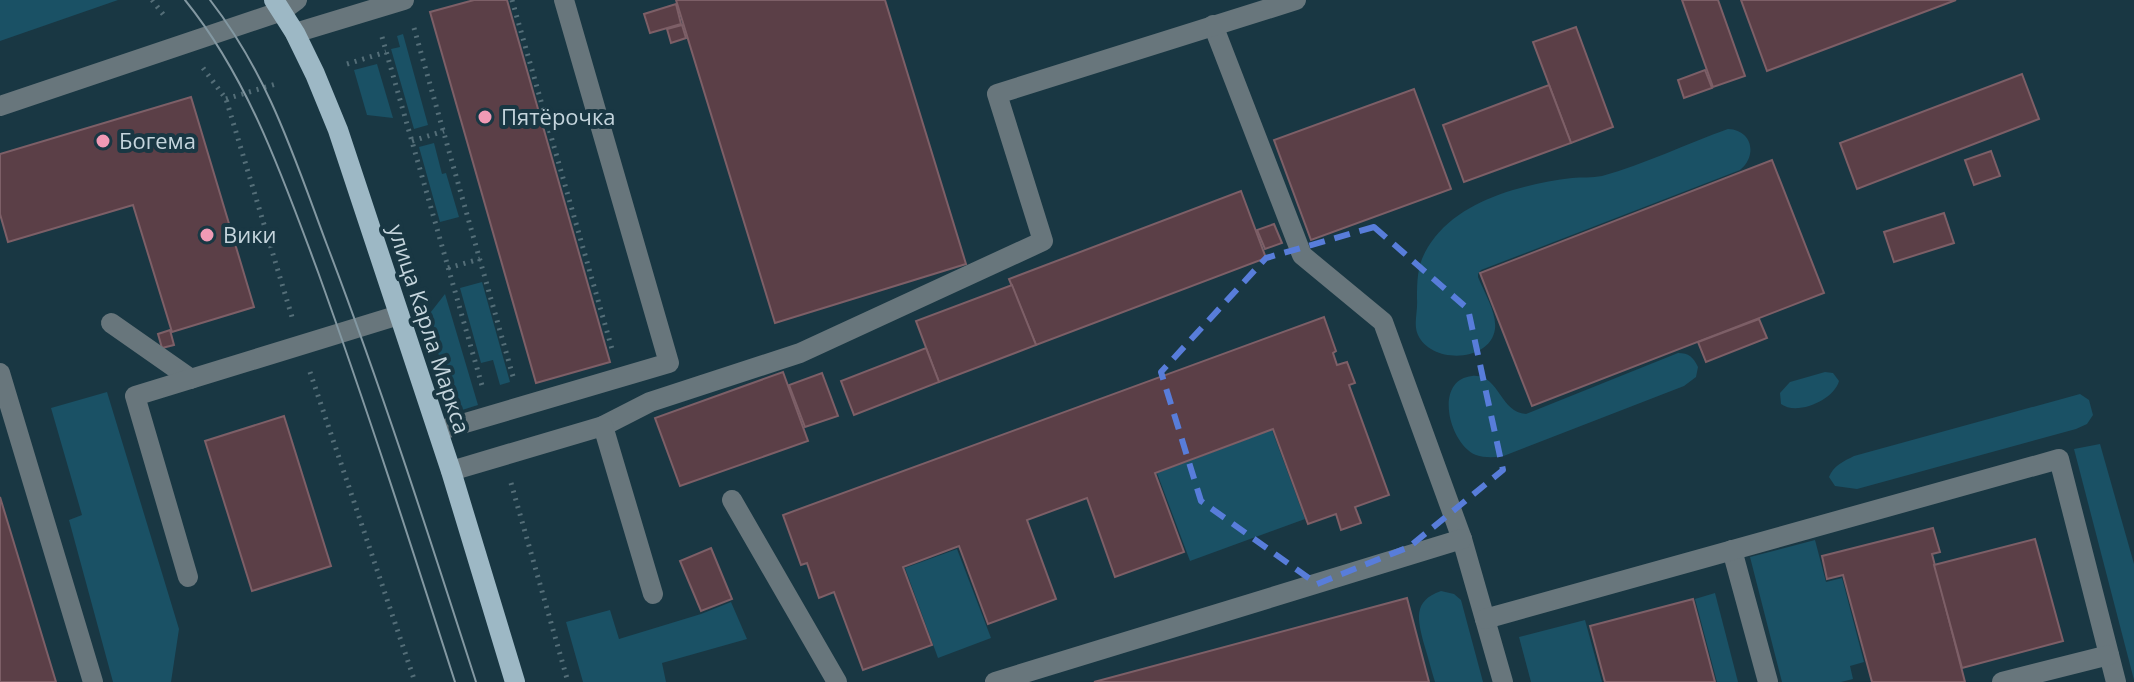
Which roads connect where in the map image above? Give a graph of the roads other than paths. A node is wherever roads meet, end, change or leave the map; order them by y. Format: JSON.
{"nodes":[{"id":1,"x":564,"y":0,"type":"edge"},
{"id":2,"x":1296,"y":0,"type":"edge"},
{"id":3,"x":284,"y":4,"type":"edge"},
{"id":4,"x":407,"y":7,"type":"edge"},
{"id":5,"x":1213,"y":25,"type":"junction"},
{"id":6,"x":295,"y":33,"type":"junction"},
{"id":7,"x":0,"y":106,"type":"edge"},
{"id":8,"x":399,"y":315,"type":"junction"},
{"id":9,"x":111,"y":323,"type":"dead end"},
{"id":10,"x":0,"y":373,"type":"edge"},
{"id":11,"x":191,"y":379,"type":"junction"},
{"id":12,"x":603,"y":426,"type":"junction"},
{"id":13,"x":438,"y":431,"type":"junction"},
{"id":14,"x":451,"y":471,"type":"junction"},
{"id":15,"x":732,"y":500,"type":"dead end"},
{"id":16,"x":1462,"y":539,"type":"junction"},
{"id":17,"x":1732,"y":550,"type":"junction"},
{"id":18,"x":188,"y":577,"type":"dead end"},
{"id":19,"x":653,"y":594,"type":"dead end"},
{"id":20,"x":1485,"y":619,"type":"junction"},
{"id":21,"x":2109,"y":655,"type":"junction"},
{"id":22,"x":93,"y":682,"type":"edge"},
{"id":23,"x":515,"y":682,"type":"edge"},
{"id":24,"x":837,"y":682,"type":"edge"},
{"id":25,"x":995,"y":682,"type":"edge"},
{"id":26,"x":1503,"y":682,"type":"edge"},
{"id":27,"x":1768,"y":682,"type":"edge"},
{"id":28,"x":2002,"y":682,"type":"edge"},
{"id":29,"x":2116,"y":682,"type":"edge"}],
"edges":[{"from":1,"to":13,"type":"street"},
{"from":2,"to":5,"type":"street"},
{"from":3,"to":6,"type":"main road","name":"улица Карла Маркса"},
{"from":3,"to":7,"type":"street"},
{"from":4,"to":6,"type":"street"},
{"from":5,"to":12,"type":"street"},
{"from":5,"to":16,"type":"street"},
{"from":6,"to":8,"type":"main road","name":"улица Карла Маркса"},
{"from":8,"to":11,"type":"street"},
{"from":8,"to":13,"type":"main road","name":"улица Карла Маркса"},
{"from":9,"to":11,"type":"street"},
{"from":10,"to":22,"type":"street"},
{"from":11,"to":18,"type":"street"},
{"from":12,"to":14,"type":"street"},
{"from":12,"to":19,"type":"street"},
{"from":13,"to":14,"type":"main road","name":"улица Карла Маркса"},
{"from":14,"to":23,"type":"main road","name":"улица Карла Маркса"},
{"from":15,"to":24,"type":"street"},
{"from":16,"to":20,"type":"street"},
{"from":16,"to":25,"type":"street"},
{"from":17,"to":20,"type":"street"},
{"from":17,"to":21,"type":"street"},
{"from":17,"to":27,"type":"street"},
{"from":20,"to":26,"type":"street"},
{"from":21,"to":28,"type":"street"},
{"from":21,"to":29,"type":"street"}]}
